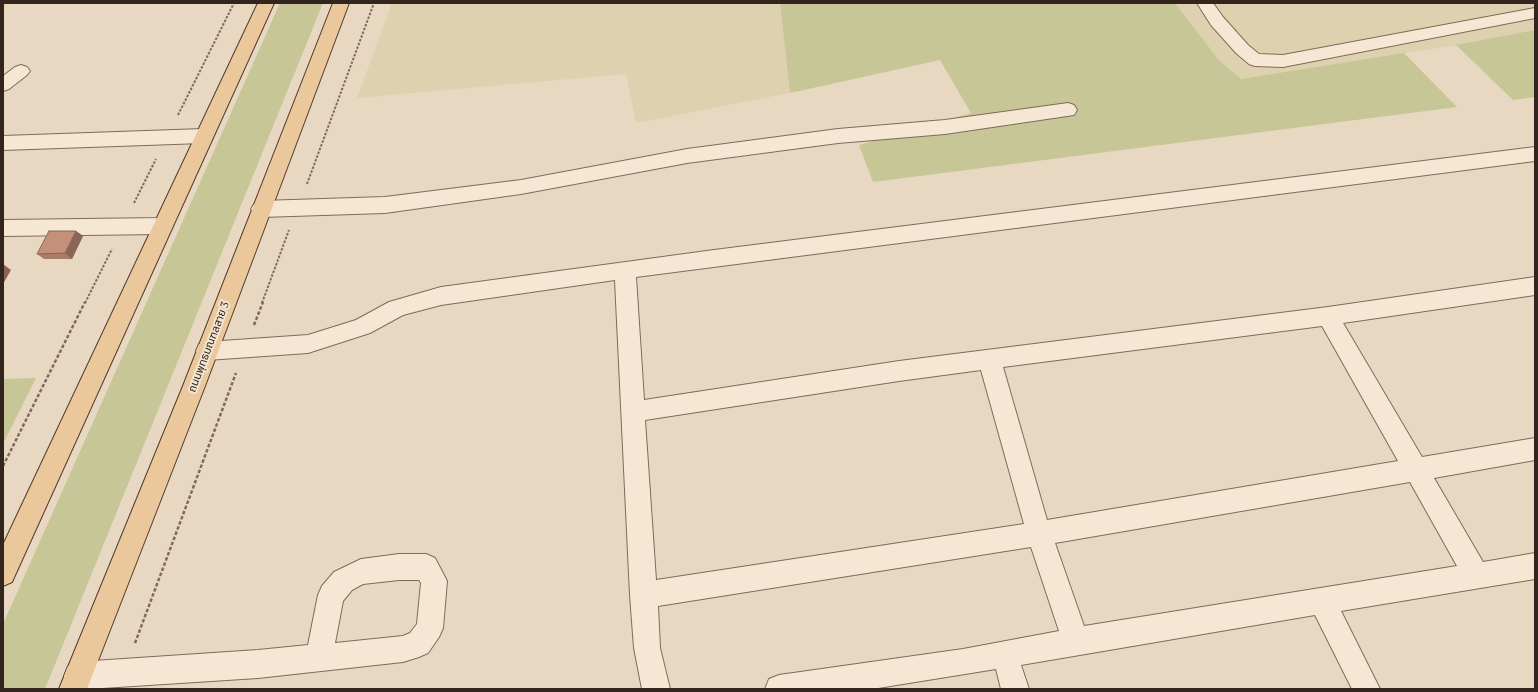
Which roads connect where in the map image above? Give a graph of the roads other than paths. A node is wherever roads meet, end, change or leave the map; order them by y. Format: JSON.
{"nodes":[{"id":1,"x":266,"y":3,"type":"edge"},
{"id":2,"x":341,"y":3,"type":"edge"},
{"id":3,"x":1205,"y":3,"type":"edge"},
{"id":4,"x":1535,"y":13,"type":"edge"},
{"id":5,"x":21,"y":71,"type":"dead end"},
{"id":6,"x":3,"y":85,"type":"edge"},
{"id":7,"x":1068,"y":110,"type":"dead end"},
{"id":8,"x":203,"y":136,"type":"junction"},
{"id":9,"x":3,"y":143,"type":"edge"},
{"id":10,"x":1534,"y":155,"type":"edge"},
{"id":11,"x":261,"y":209,"type":"junction"},
{"id":12,"x":162,"y":226,"type":"junction"},
{"id":13,"x":3,"y":228,"type":"edge"},
{"id":14,"x":625,"y":270,"type":"junction"},
{"id":15,"x":1535,"y":286,"type":"edge"},
{"id":16,"x":1328,"y":316,"type":"junction"},
{"id":17,"x":207,"y":351,"type":"junction"},
{"id":18,"x":989,"y":359,"type":"junction"},
{"id":19,"x":633,"y":412,"type":"junction"},
{"id":20,"x":1535,"y":449,"type":"edge"},
{"id":21,"x":1417,"y":471,"type":"junction"},
{"id":22,"x":1039,"y":534,"type":"junction"},
{"id":23,"x":1535,"y":566,"type":"edge"},
{"id":24,"x":3,"y":573,"type":"edge"},
{"id":25,"x":1476,"y":575,"type":"junction"},
{"id":26,"x":643,"y":594,"type":"junction"},
{"id":27,"x":1322,"y":601,"type":"junction"},
{"id":28,"x":1076,"y":641,"type":"junction"},
{"id":29,"x":1005,"y":655,"type":"junction"},
{"id":30,"x":319,"y":658,"type":"junction"},
{"id":31,"x":76,"y":682,"type":"edge"},
{"id":32,"x":656,"y":689,"type":"edge"},
{"id":33,"x":779,"y":689,"type":"edge"},
{"id":34,"x":1014,"y":689,"type":"edge"},
{"id":35,"x":1366,"y":689,"type":"edge"}],
"edges":[{"from":1,"to":8,"type":"main road"},
{"from":2,"to":11,"type":"main road","name":"ถนนพุทธมณฑลสาย 3"},
{"from":3,"to":4,"type":"street"},
{"from":5,"to":6,"type":"street"},
{"from":7,"to":11,"type":"street"},
{"from":8,"to":9,"type":"street"},
{"from":8,"to":12,"type":"main road"},
{"from":10,"to":14,"type":"street"},
{"from":11,"to":17,"type":"main road","name":"ถนนพุทธมณฑลสาย 3"},
{"from":12,"to":13,"type":"street"},
{"from":12,"to":24,"type":"main road"},
{"from":14,"to":17,"type":"street"},
{"from":14,"to":19,"type":"street"},
{"from":15,"to":16,"type":"street"},
{"from":16,"to":18,"type":"street"},
{"from":16,"to":21,"type":"street"},
{"from":17,"to":31,"type":"main road","name":"ถนนพุทธมณฑลสาย 3"},
{"from":18,"to":19,"type":"street"},
{"from":18,"to":22,"type":"street"},
{"from":19,"to":26,"type":"street"},
{"from":20,"to":21,"type":"street"},
{"from":21,"to":22,"type":"street"},
{"from":21,"to":25,"type":"street"},
{"from":22,"to":26,"type":"street"},
{"from":22,"to":28,"type":"street"},
{"from":23,"to":25,"type":"street"},
{"from":25,"to":27,"type":"street"},
{"from":26,"to":32,"type":"street"},
{"from":27,"to":28,"type":"street"},
{"from":27,"to":35,"type":"street"},
{"from":28,"to":29,"type":"street"},
{"from":29,"to":33,"type":"street"},
{"from":29,"to":34,"type":"street"},
{"from":30,"to":30,"type":"street"},
{"from":30,"to":31,"type":"street"}]}
